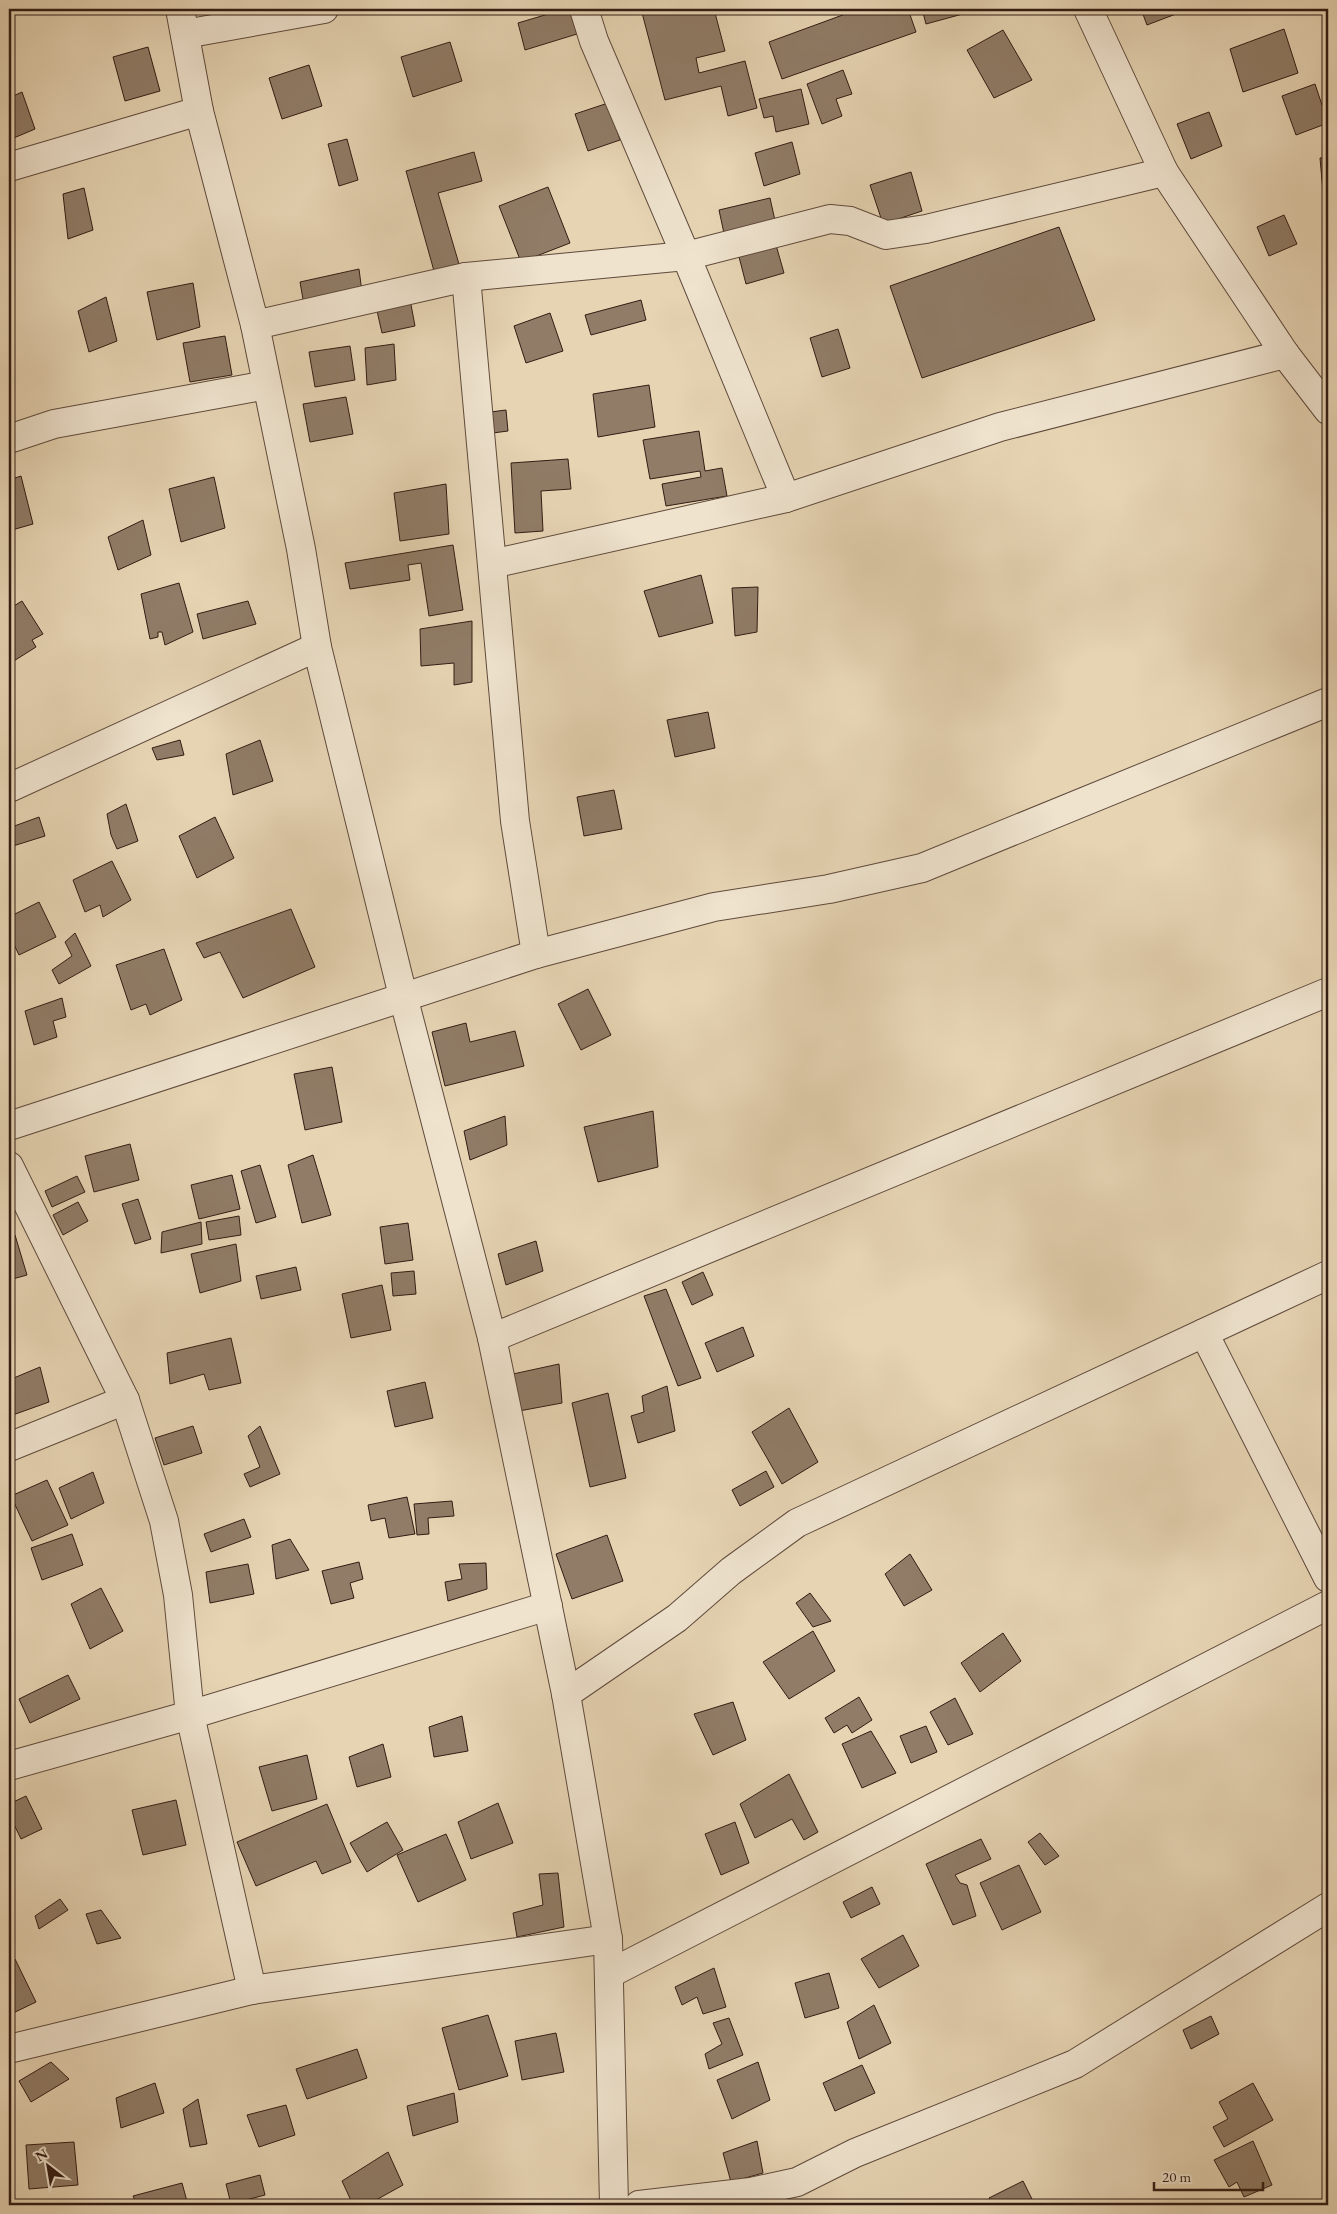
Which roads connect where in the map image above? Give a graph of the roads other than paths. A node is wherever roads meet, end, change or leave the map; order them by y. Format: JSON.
{"nodes":[{"id":1,"x":324,"y":9,"type":"edge"},
{"id":2,"x":584,"y":9,"type":"edge"},
{"id":3,"x":1088,"y":9,"type":"edge"},
{"id":4,"x":182,"y":21,"type":"edge"},
{"id":5,"x":198,"y":110,"type":"junction"},
{"id":6,"x":9,"y":167,"type":"edge"},
{"id":7,"x":1164,"y":172,"type":"junction"},
{"id":8,"x":686,"y":256,"type":"junction"},
{"id":9,"x":466,"y":276,"type":"junction"},
{"id":10,"x":255,"y":325,"type":"junction"},
{"id":11,"x":1285,"y":354,"type":"junction"},
{"id":12,"x":268,"y":386,"type":"junction"},
{"id":13,"x":1328,"y":410,"type":"edge"},
{"id":14,"x":9,"y":439,"type":"edge"},
{"id":15,"x":786,"y":498,"type":"junction"},
{"id":16,"x":492,"y":564,"type":"junction"},
{"id":17,"x":316,"y":647,"type":"junction"},
{"id":18,"x":1328,"y":702,"type":"edge"},
{"id":19,"x":9,"y":788,"type":"edge"},
{"id":20,"x":536,"y":954,"type":"junction"},
{"id":21,"x":1328,"y":992,"type":"edge"},
{"id":22,"x":403,"y":996,"type":"junction"},
{"id":23,"x":9,"y":1126,"type":"edge"},
{"id":24,"x":9,"y":1166,"type":"edge"},
{"id":25,"x":1328,"y":1275,"type":"edge"},
{"id":26,"x":1204,"y":1333,"type":"junction"},
{"id":27,"x":492,"y":1338,"type":"junction"},
{"id":28,"x":125,"y":1400,"type":"junction"},
{"id":29,"x":9,"y":1447,"type":"edge"},
{"id":30,"x":1328,"y":1578,"type":"edge"},
{"id":31,"x":1328,"y":1605,"type":"edge"},
{"id":32,"x":548,"y":1606,"type":"junction"},
{"id":33,"x":566,"y":1694,"type":"junction"},
{"id":34,"x":190,"y":1715,"type":"junction"},
{"id":35,"x":9,"y":1766,"type":"edge"},
{"id":36,"x":1328,"y":1907,"type":"edge"},
{"id":37,"x":608,"y":1939,"type":"junction"},
{"id":38,"x":609,"y":1974,"type":"junction"},
{"id":39,"x":252,"y":1990,"type":"junction"},
{"id":40,"x":9,"y":2049,"type":"edge"},
{"id":41,"x":614,"y":2205,"type":"edge"},
{"id":42,"x":639,"y":2205,"type":"edge"}],
"edges":[{"from":1,"to":4,"type":"street"},
{"from":2,"to":8,"type":"street"},
{"from":3,"to":7,"type":"street"},
{"from":4,"to":5,"type":"street"},
{"from":5,"to":6,"type":"street"},
{"from":5,"to":10,"type":"street"},
{"from":7,"to":8,"type":"street"},
{"from":7,"to":11,"type":"street"},
{"from":8,"to":9,"type":"street"},
{"from":8,"to":15,"type":"street"},
{"from":9,"to":10,"type":"street"},
{"from":9,"to":16,"type":"street"},
{"from":10,"to":12,"type":"street"},
{"from":11,"to":13,"type":"street"},
{"from":11,"to":15,"type":"street"},
{"from":12,"to":14,"type":"street"},
{"from":12,"to":17,"type":"street"},
{"from":15,"to":16,"type":"street"},
{"from":16,"to":20,"type":"street"},
{"from":17,"to":19,"type":"street"},
{"from":17,"to":22,"type":"street"},
{"from":18,"to":20,"type":"street"},
{"from":20,"to":22,"type":"street"},
{"from":21,"to":27,"type":"street"},
{"from":22,"to":23,"type":"street"},
{"from":22,"to":27,"type":"street"},
{"from":24,"to":28,"type":"street"},
{"from":25,"to":26,"type":"street"},
{"from":26,"to":30,"type":"street"},
{"from":26,"to":33,"type":"street"},
{"from":27,"to":32,"type":"street"},
{"from":28,"to":29,"type":"street"},
{"from":28,"to":34,"type":"street"},
{"from":31,"to":38,"type":"street"},
{"from":32,"to":33,"type":"street"},
{"from":32,"to":34,"type":"street"},
{"from":33,"to":37,"type":"street"},
{"from":34,"to":35,"type":"street"},
{"from":34,"to":39,"type":"street"},
{"from":36,"to":42,"type":"street"},
{"from":37,"to":38,"type":"street"},
{"from":37,"to":39,"type":"street"},
{"from":38,"to":41,"type":"street"},
{"from":39,"to":40,"type":"street"}]}
